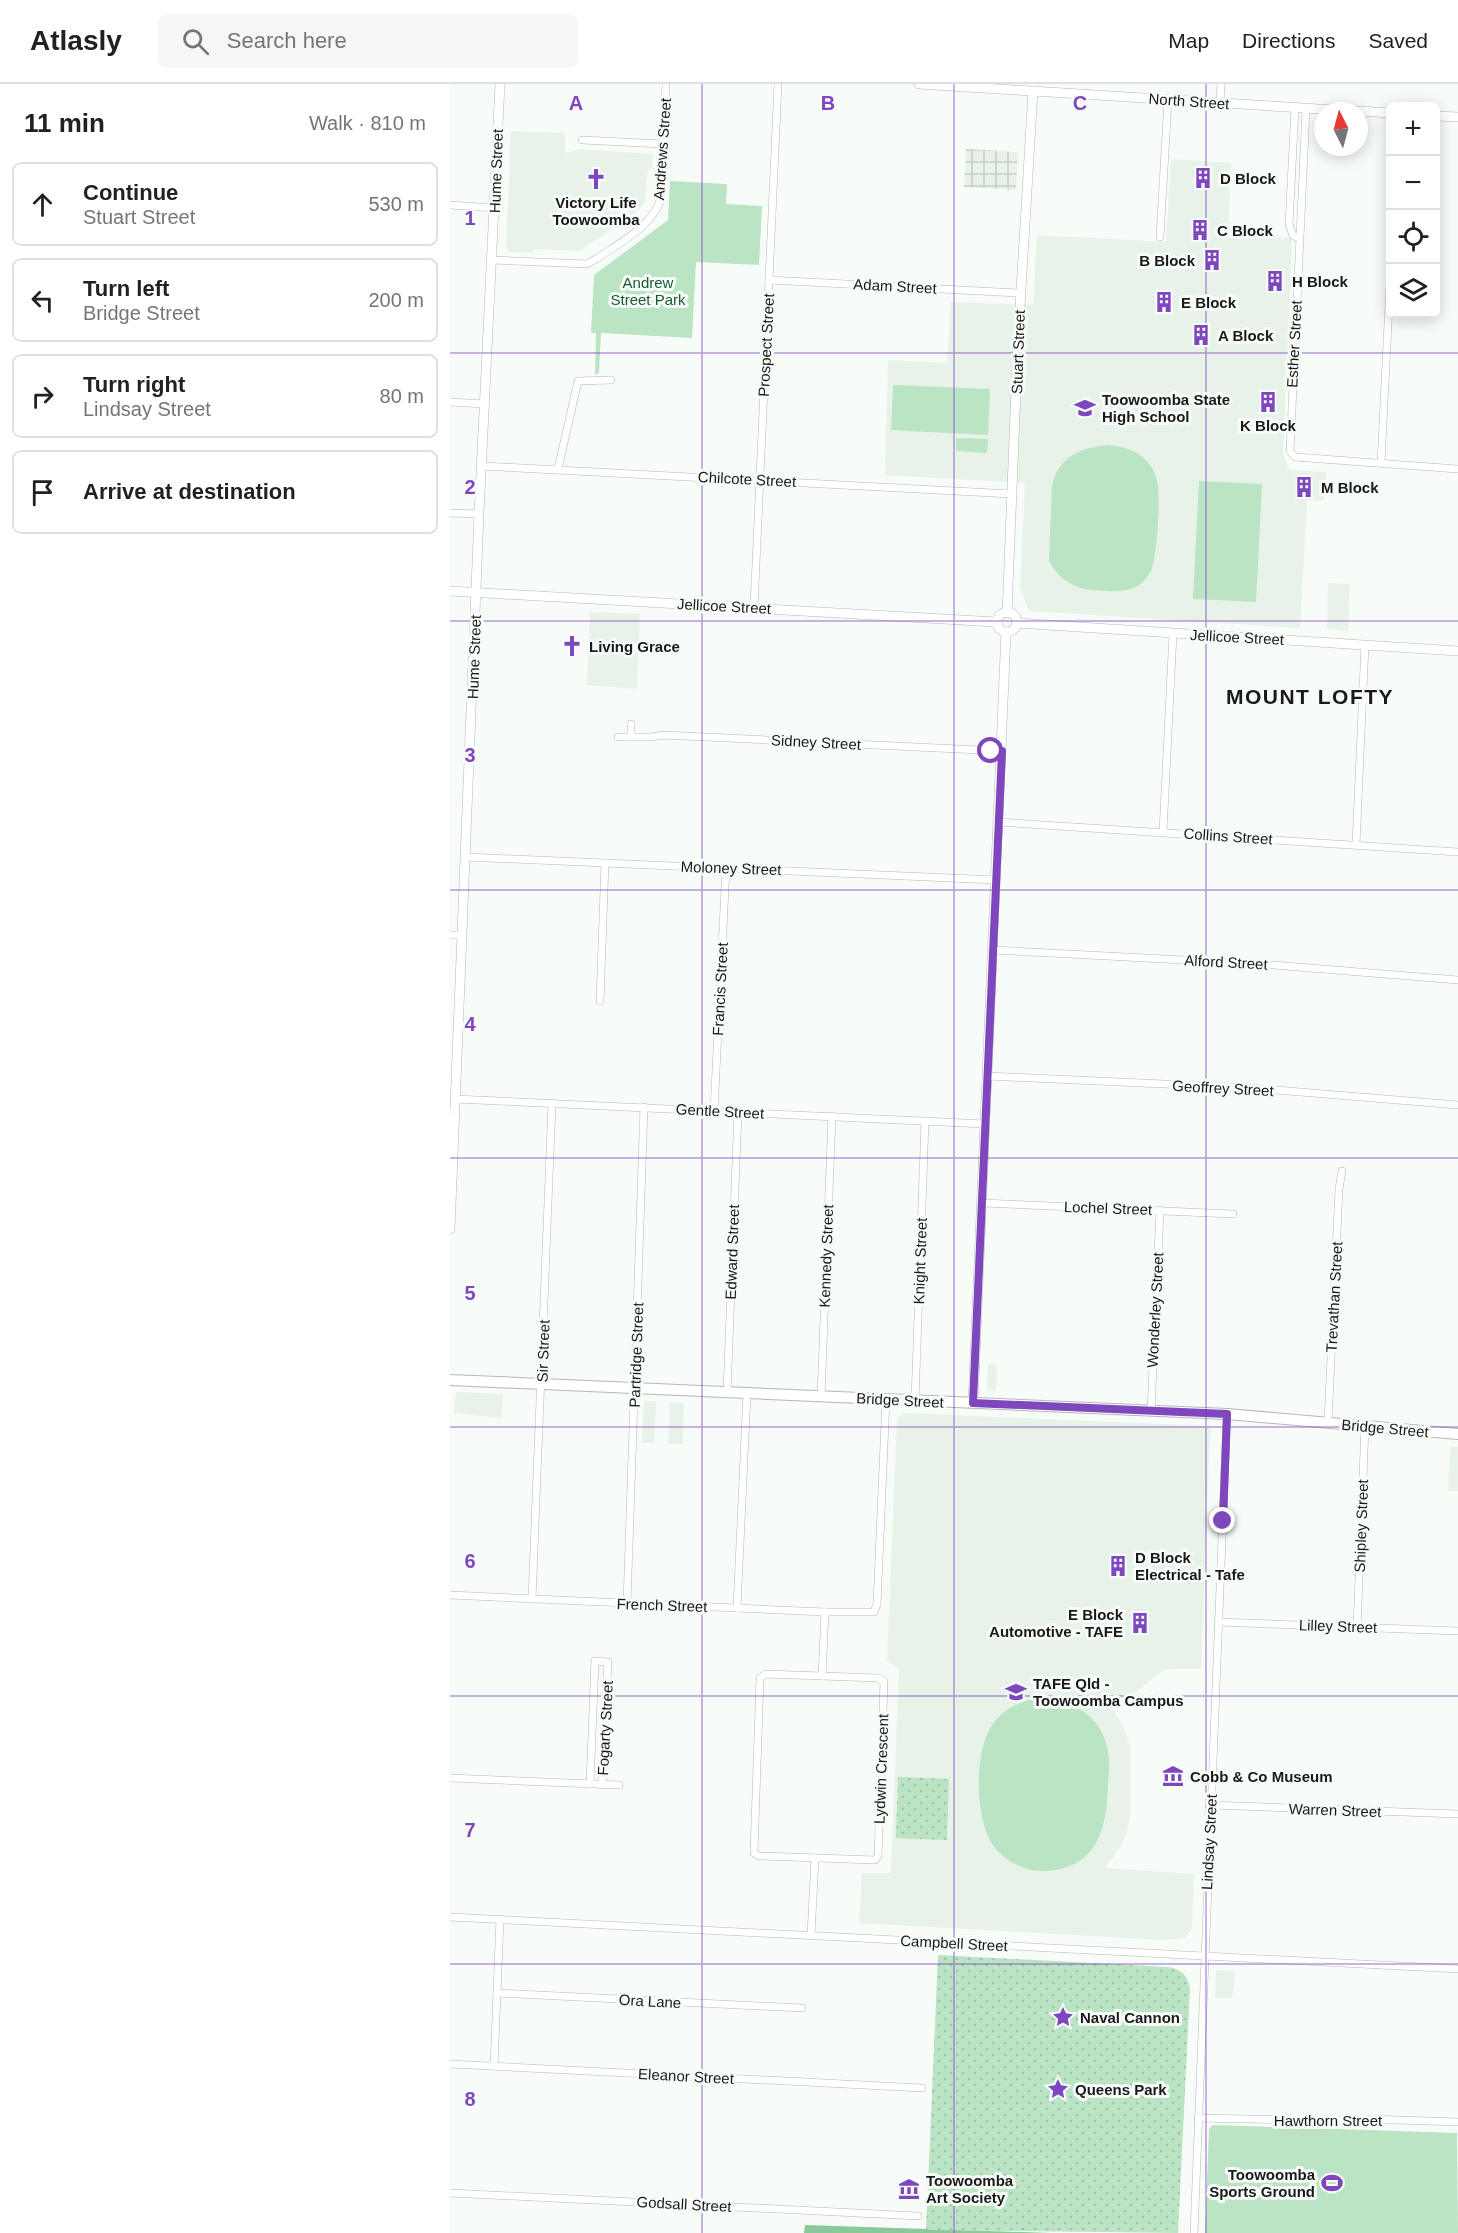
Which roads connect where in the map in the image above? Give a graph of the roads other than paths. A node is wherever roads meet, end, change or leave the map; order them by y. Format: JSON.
{"nodes":[{"id":1,"x":500,"y":84,"type":"edge"},
{"id":2,"x":666,"y":84,"type":"edge"},
{"id":3,"x":778,"y":84,"type":"edge"},
{"id":4,"x":919,"y":84,"type":"edge"},
{"id":5,"x":1221,"y":84,"type":"edge"},
{"id":6,"x":1010,"y":87,"type":"edge"},
{"id":7,"x":1033,"y":91,"type":"junction"},
{"id":8,"x":1168,"y":100,"type":"junction"},
{"id":9,"x":1220,"y":103,"type":"junction"},
{"id":10,"x":1295,"y":108,"type":"junction"},
{"id":11,"x":1306,"y":108,"type":"junction"},
{"id":12,"x":1314,"y":109,"type":"edge"},
{"id":13,"x":1368,"y":112,"type":"edge"},
{"id":14,"x":1386,"y":113,"type":"edge"},
{"id":15,"x":1440,"y":116,"type":"edge"},
{"id":16,"x":1458,"y":117,"type":"edge"},
{"id":17,"x":582,"y":140,"type":"dead end"},
{"id":18,"x":663,"y":144,"type":"junction"},
{"id":19,"x":450,"y":206,"type":"edge"},
{"id":20,"x":495,"y":208,"type":"junction"},
{"id":21,"x":1160,"y":237,"type":"dead end"},
{"id":22,"x":1299,"y":237,"type":"junction"},
{"id":23,"x":492,"y":260,"type":"junction"},
{"id":24,"x":769,"y":280,"type":"junction"},
{"id":25,"x":1020,"y":293,"type":"junction"},
{"id":26,"x":1388,"y":318,"type":"edge"},
{"id":27,"x":611,"y":380,"type":"dead end"},
{"id":28,"x":450,"y":402,"type":"edge"},
{"id":29,"x":485,"y":404,"type":"junction"},
{"id":30,"x":1381,"y":463,"type":"junction"},
{"id":31,"x":482,"y":466,"type":"junction"},
{"id":32,"x":558,"y":469,"type":"junction"},
{"id":33,"x":1458,"y":469,"type":"edge"},
{"id":34,"x":760,"y":480,"type":"junction"},
{"id":35,"x":1012,"y":494,"type":"junction"},
{"id":36,"x":450,"y":513,"type":"edge"},
{"id":37,"x":479,"y":514,"type":"junction"},
{"id":38,"x":450,"y":591,"type":"edge"},
{"id":39,"x":476,"y":592,"type":"junction"},
{"id":40,"x":754,"y":607,"type":"junction"},
{"id":41,"x":1007,"y":613,"type":"junction"},
{"id":42,"x":997,"y":622,"type":"junction"},
{"id":43,"x":1016,"y":622,"type":"junction"},
{"id":44,"x":1006,"y":632,"type":"junction"},
{"id":45,"x":1173,"y":633,"type":"junction"},
{"id":46,"x":1365,"y":645,"type":"junction"},
{"id":47,"x":1458,"y":651,"type":"edge"},
{"id":48,"x":631,"y":724,"type":"dead end"},
{"id":49,"x":618,"y":737,"type":"dead end"},
{"id":50,"x":631,"y":737,"type":"junction"},
{"id":51,"x":1002,"y":751,"type":"junction"},
{"id":52,"x":998,"y":822,"type":"junction"},
{"id":53,"x":1163,"y":832,"type":"junction"},
{"id":54,"x":1356,"y":844,"type":"junction"},
{"id":55,"x":1458,"y":852,"type":"edge"},
{"id":56,"x":466,"y":857,"type":"junction"},
{"id":57,"x":605,"y":863,"type":"junction"},
{"id":58,"x":726,"y":868,"type":"junction"},
{"id":59,"x":996,"y":880,"type":"junction"},
{"id":60,"x":450,"y":934,"type":"edge"},
{"id":61,"x":462,"y":935,"type":"junction"},
{"id":62,"x":993,"y":950,"type":"junction"},
{"id":63,"x":1458,"y":980,"type":"edge"},
{"id":64,"x":600,"y":1001,"type":"dead end"},
{"id":65,"x":453,"y":1071,"type":"edge"},
{"id":66,"x":987,"y":1076,"type":"junction"},
{"id":67,"x":455,"y":1099,"type":"junction"},
{"id":68,"x":552,"y":1103,"type":"junction"},
{"id":69,"x":1458,"y":1105,"type":"edge"},
{"id":70,"x":644,"y":1107,"type":"junction"},
{"id":71,"x":714,"y":1111,"type":"junction"},
{"id":72,"x":738,"y":1112,"type":"junction"},
{"id":73,"x":832,"y":1116,"type":"junction"},
{"id":74,"x":925,"y":1121,"type":"junction"},
{"id":75,"x":985,"y":1124,"type":"junction"},
{"id":76,"x":1342,"y":1171,"type":"dead end"},
{"id":77,"x":451,"y":1175,"type":"edge"},
{"id":78,"x":982,"y":1203,"type":"junction"},
{"id":79,"x":1160,"y":1210,"type":"junction"},
{"id":80,"x":1233,"y":1214,"type":"dead end"},
{"id":81,"x":450,"y":1229,"type":"edge"},
{"id":82,"x":450,"y":1380,"type":"edge"},
{"id":83,"x":541,"y":1383,"type":"junction"},
{"id":84,"x":635,"y":1388,"type":"junction"},
{"id":85,"x":727,"y":1392,"type":"junction"},
{"id":86,"x":747,"y":1393,"type":"junction"},
{"id":87,"x":821,"y":1396,"type":"junction"},
{"id":88,"x":886,"y":1399,"type":"junction"},
{"id":89,"x":915,"y":1401,"type":"junction"},
{"id":90,"x":973,"y":1403,"type":"junction"},
{"id":91,"x":1151,"y":1411,"type":"junction"},
{"id":92,"x":1227,"y":1414,"type":"junction"},
{"id":93,"x":1328,"y":1422,"type":"junction"},
{"id":94,"x":1365,"y":1426,"type":"junction"},
{"id":95,"x":1458,"y":1434,"type":"edge"},
{"id":96,"x":450,"y":1595,"type":"edge"},
{"id":97,"x":532,"y":1599,"type":"junction"},
{"id":98,"x":627,"y":1603,"type":"junction"},
{"id":99,"x":737,"y":1608,"type":"junction"},
{"id":100,"x":825,"y":1612,"type":"junction"},
{"id":101,"x":1218,"y":1622,"type":"junction"},
{"id":102,"x":1358,"y":1627,"type":"junction"},
{"id":103,"x":1458,"y":1631,"type":"edge"},
{"id":104,"x":822,"y":1676,"type":"junction"},
{"id":105,"x":450,"y":1778,"type":"edge"},
{"id":106,"x":590,"y":1784,"type":"junction"},
{"id":107,"x":602,"y":1785,"type":"junction"},
{"id":108,"x":619,"y":1785,"type":"dead end"},
{"id":109,"x":1211,"y":1805,"type":"junction"},
{"id":110,"x":1458,"y":1814,"type":"edge"},
{"id":111,"x":815,"y":1858,"type":"junction"},
{"id":112,"x":450,"y":1917,"type":"edge"},
{"id":113,"x":500,"y":1919,"type":"junction"},
{"id":114,"x":811,"y":1935,"type":"junction"},
{"id":115,"x":1204,"y":1957,"type":"junction"},
{"id":116,"x":1458,"y":1969,"type":"edge"},
{"id":117,"x":497,"y":1993,"type":"junction"},
{"id":118,"x":802,"y":2008,"type":"dead end"},
{"id":119,"x":450,"y":2064,"type":"edge"},
{"id":120,"x":494,"y":2066,"type":"junction"},
{"id":121,"x":922,"y":2088,"type":"dead end"},
{"id":122,"x":1198,"y":2118,"type":"junction"},
{"id":123,"x":1458,"y":2122,"type":"edge"},
{"id":124,"x":450,"y":2193,"type":"edge"},
{"id":125,"x":918,"y":2216,"type":"dead end"},
{"id":126,"x":1194,"y":2233,"type":"edge"}],
"edges":[{"from":1,"to":20,"type":"street","name":"Hume Street"},
{"from":2,"to":18,"type":"street","name":"Andrews Street"},
{"from":3,"to":24,"type":"street","name":"Prospect Street"},
{"from":4,"to":6,"type":"street","name":"North Street"},
{"from":5,"to":9,"type":"street"},
{"from":6,"to":7,"type":"street","name":"North Street"},
{"from":7,"to":8,"type":"street","name":"North Street"},
{"from":7,"to":25,"type":"street","name":"Stuart Street"},
{"from":8,"to":9,"type":"street","name":"North Street"},
{"from":8,"to":21,"type":"street"},
{"from":9,"to":10,"type":"street","name":"North Street"},
{"from":10,"to":11,"type":"street","name":"North Street"},
{"from":10,"to":22,"type":"street","name":"Esther Street"},
{"from":11,"to":12,"type":"street","name":"North Street"},
{"from":11,"to":22,"type":"street","name":"Esther Street"},
{"from":13,"to":14,"type":"street"},
{"from":15,"to":16,"type":"street"},
{"from":17,"to":18,"type":"street"},
{"from":18,"to":23,"type":"street","name":"Andrews Street"},
{"from":19,"to":20,"type":"street"},
{"from":20,"to":23,"type":"street","name":"Hume Street"},
{"from":22,"to":30,"type":"street","name":"Esther Street"},
{"from":23,"to":29,"type":"street","name":"Hume Street"},
{"from":24,"to":25,"type":"street","name":"Adam Street"},
{"from":24,"to":34,"type":"street","name":"Prospect Street"},
{"from":25,"to":35,"type":"street","name":"Stuart Street"},
{"from":26,"to":30,"type":"street"},
{"from":27,"to":32,"type":"street"},
{"from":28,"to":29,"type":"street"},
{"from":29,"to":31,"type":"street","name":"Hume Street"},
{"from":30,"to":33,"type":"street"},
{"from":31,"to":32,"type":"street","name":"Chilcote Street"},
{"from":31,"to":37,"type":"street","name":"Hume Street"},
{"from":32,"to":34,"type":"street","name":"Chilcote Street"},
{"from":34,"to":35,"type":"street","name":"Chilcote Street"},
{"from":34,"to":40,"type":"street","name":"Prospect Street"},
{"from":35,"to":41,"type":"street","name":"Stuart Street"},
{"from":36,"to":37,"type":"street"},
{"from":37,"to":39,"type":"street","name":"Hume Street"},
{"from":38,"to":39,"type":"street","name":"Jellicoe Street"},
{"from":39,"to":40,"type":"street","name":"Jellicoe Street"},
{"from":39,"to":56,"type":"street","name":"Hume Street"},
{"from":40,"to":42,"type":"street","name":"Jellicoe Street"},
{"from":41,"to":42,"type":"street"},
{"from":41,"to":43,"type":"street"},
{"from":42,"to":44,"type":"street"},
{"from":43,"to":44,"type":"street"},
{"from":43,"to":45,"type":"street","name":"Jellicoe Street"},
{"from":44,"to":51,"type":"street"},
{"from":45,"to":46,"type":"street","name":"Jellicoe Street"},
{"from":45,"to":53,"type":"street"},
{"from":46,"to":47,"type":"street","name":"Jellicoe Street"},
{"from":46,"to":54,"type":"street"},
{"from":48,"to":50,"type":"street"},
{"from":49,"to":50,"type":"street","name":"Sidney Street"},
{"from":50,"to":51,"type":"street","name":"Sidney Street"},
{"from":51,"to":52,"type":"street"},
{"from":52,"to":53,"type":"street","name":"Collins Street"},
{"from":52,"to":59,"type":"street"},
{"from":53,"to":54,"type":"street","name":"Collins Street"},
{"from":54,"to":55,"type":"street","name":"Collins Street"},
{"from":56,"to":57,"type":"street","name":"Moloney Street"},
{"from":56,"to":61,"type":"street","name":"Hume Street"},
{"from":57,"to":58,"type":"street","name":"Moloney Street"},
{"from":57,"to":64,"type":"street"},
{"from":58,"to":59,"type":"street","name":"Moloney Street"},
{"from":58,"to":71,"type":"street","name":"Francis Street"},
{"from":59,"to":62,"type":"street"},
{"from":60,"to":61,"type":"street"},
{"from":61,"to":65,"type":"street","name":"Hume Street"},
{"from":62,"to":63,"type":"street","name":"Alford Street"},
{"from":62,"to":66,"type":"street"},
{"from":65,"to":67,"type":"street","name":"Hume Street"},
{"from":66,"to":69,"type":"street","name":"Geoffrey Street"},
{"from":66,"to":75,"type":"street"},
{"from":67,"to":68,"type":"street","name":"Gentle Street"},
{"from":67,"to":77,"type":"street","name":"Hume Street"},
{"from":68,"to":70,"type":"street","name":"Gentle Street"},
{"from":68,"to":83,"type":"street","name":"Sir Street"},
{"from":70,"to":71,"type":"street","name":"Gentle Street"},
{"from":70,"to":84,"type":"street","name":"Partridge Street"},
{"from":71,"to":72,"type":"street","name":"Gentle Street"},
{"from":72,"to":73,"type":"street","name":"Gentle Street"},
{"from":72,"to":85,"type":"street","name":"Edward Street"},
{"from":73,"to":74,"type":"street","name":"Gentle Street"},
{"from":73,"to":87,"type":"street","name":"Kennedy Street"},
{"from":74,"to":75,"type":"street","name":"Gentle Street"},
{"from":74,"to":89,"type":"street","name":"Knight Street"},
{"from":75,"to":78,"type":"street"},
{"from":76,"to":93,"type":"street","name":"Trevathan Street"},
{"from":77,"to":81,"type":"street","name":"Hume Street"},
{"from":78,"to":79,"type":"street","name":"Lochel Street"},
{"from":78,"to":90,"type":"street"},
{"from":79,"to":80,"type":"street","name":"Lochel Street"},
{"from":79,"to":91,"type":"street","name":"Wonderley Street"},
{"from":82,"to":83,"type":"main road","name":"Bridge Street"},
{"from":83,"to":84,"type":"main road","name":"Bridge Street"},
{"from":83,"to":97,"type":"street","name":"Sir Street"},
{"from":84,"to":85,"type":"main road","name":"Bridge Street"},
{"from":84,"to":98,"type":"street","name":"Partridge Street"},
{"from":85,"to":86,"type":"main road","name":"Bridge Street"},
{"from":86,"to":87,"type":"main road","name":"Bridge Street"},
{"from":86,"to":99,"type":"street"},
{"from":87,"to":88,"type":"main road","name":"Bridge Street"},
{"from":88,"to":89,"type":"main road","name":"Bridge Street"},
{"from":88,"to":100,"type":"street","name":"French Street"},
{"from":89,"to":90,"type":"main road","name":"Bridge Street"},
{"from":90,"to":91,"type":"main road","name":"Bridge Street"},
{"from":91,"to":92,"type":"main road","name":"Bridge Street"},
{"from":92,"to":93,"type":"main road","name":"Bridge Street"},
{"from":92,"to":101,"type":"street","name":"Lindsay Street"},
{"from":93,"to":94,"type":"main road","name":"Bridge Street"},
{"from":94,"to":95,"type":"main road","name":"Bridge Street"},
{"from":94,"to":102,"type":"street","name":"Shipley Street"},
{"from":96,"to":97,"type":"street","name":"French Street"},
{"from":97,"to":98,"type":"street","name":"French Street"},
{"from":98,"to":99,"type":"street","name":"French Street"},
{"from":99,"to":100,"type":"street","name":"French Street"},
{"from":100,"to":104,"type":"street"},
{"from":101,"to":102,"type":"street","name":"Lilley Street"},
{"from":101,"to":109,"type":"street","name":"Lindsay Street"},
{"from":102,"to":103,"type":"street","name":"Lilley Street"},
{"from":104,"to":111,"type":"street","name":"Lydwin Crescent"},
{"from":104,"to":111,"type":"street","name":"Lydwin Crescent"},
{"from":105,"to":106,"type":"street"},
{"from":106,"to":107,"type":"street"},
{"from":106,"to":107,"type":"street","name":"Fogarty Street"},
{"from":107,"to":108,"type":"street"},
{"from":109,"to":110,"type":"street","name":"Warren Street"},
{"from":109,"to":115,"type":"street","name":"Lindsay Street"},
{"from":111,"to":114,"type":"street"},
{"from":112,"to":113,"type":"street","name":"Campbell Street"},
{"from":113,"to":114,"type":"street","name":"Campbell Street"},
{"from":113,"to":117,"type":"street"},
{"from":114,"to":115,"type":"street","name":"Campbell Street"},
{"from":115,"to":116,"type":"street","name":"Campbell Street"},
{"from":115,"to":122,"type":"street","name":"Lindsay Street"},
{"from":117,"to":118,"type":"street","name":"Ora Lane"},
{"from":117,"to":120,"type":"street"},
{"from":119,"to":120,"type":"street","name":"Eleanor Street"},
{"from":120,"to":121,"type":"street","name":"Eleanor Street"},
{"from":122,"to":123,"type":"street","name":"Hawthorn Street"},
{"from":122,"to":126,"type":"street","name":"Lindsay Street"},
{"from":124,"to":125,"type":"street","name":"Godsall Street"}]}
